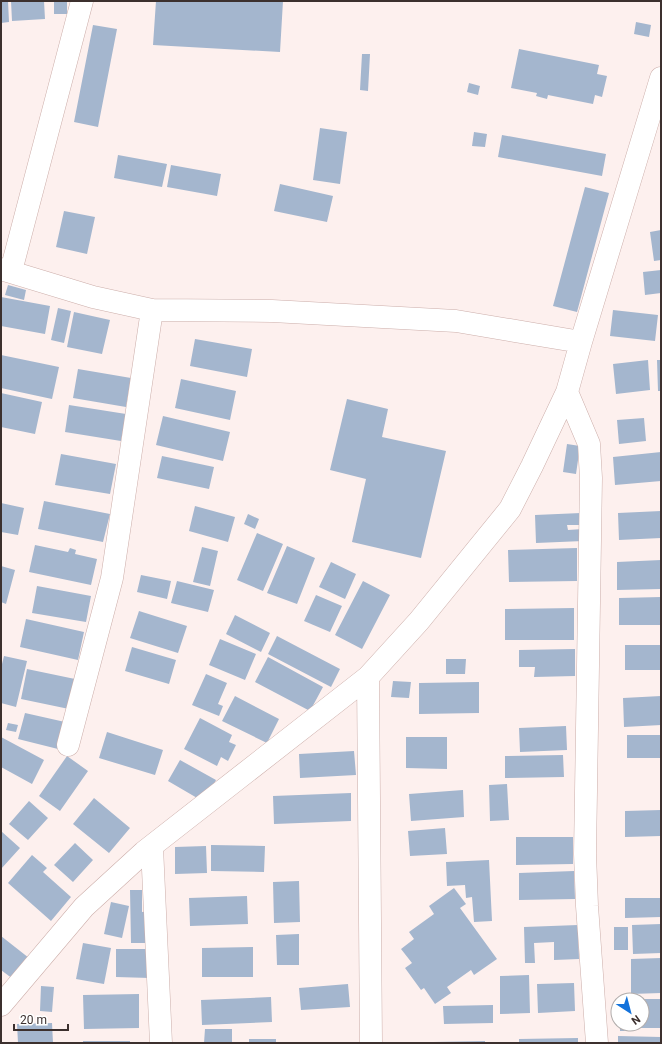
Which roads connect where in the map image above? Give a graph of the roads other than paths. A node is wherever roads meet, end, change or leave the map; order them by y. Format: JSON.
{"nodes":[{"id":1,"x":82,"y":1,"type":"edge"},
{"id":2,"x":661,"y":78,"type":"edge"},
{"id":3,"x":6,"y":270,"type":"edge"},
{"id":4,"x":152,"y":310,"type":"junction"},
{"id":5,"x":581,"y":342,"type":"junction"},
{"id":6,"x":568,"y":392,"type":"junction"},
{"id":7,"x":368,"y":677,"type":"junction"},
{"id":8,"x":68,"y":745,"type":"dead end"},
{"id":9,"x":152,"y":847,"type":"junction"},
{"id":10,"x":1,"y":1005,"type":"edge"},
{"id":11,"x":161,"y":1043,"type":"edge"},
{"id":12,"x":371,"y":1043,"type":"edge"},
{"id":13,"x":597,"y":1043,"type":"edge"}],
"edges":[{"from":1,"to":3,"type":"street"},
{"from":2,"to":5,"type":"street"},
{"from":3,"to":4,"type":"street"},
{"from":4,"to":5,"type":"street"},
{"from":4,"to":8,"type":"street"},
{"from":5,"to":6,"type":"street"},
{"from":6,"to":7,"type":"street"},
{"from":6,"to":13,"type":"street"},
{"from":7,"to":9,"type":"street"},
{"from":7,"to":12,"type":"street"},
{"from":9,"to":10,"type":"street"},
{"from":9,"to":11,"type":"street"}]}
